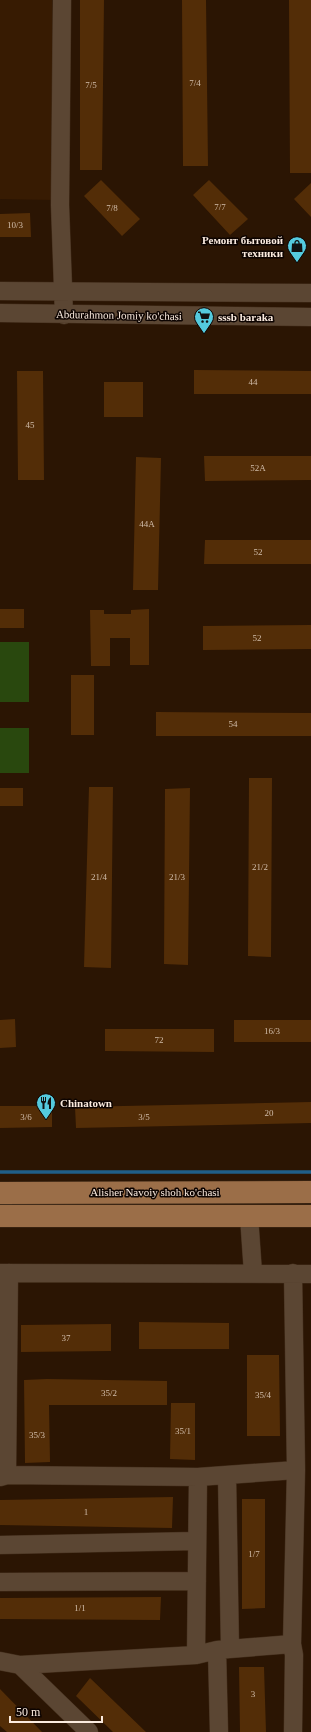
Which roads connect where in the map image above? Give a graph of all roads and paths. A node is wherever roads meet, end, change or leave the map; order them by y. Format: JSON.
{"nodes":[{"id":1,"x":62,"y":0,"type":"edge"},
{"id":2,"x":0,"y":291,"type":"edge"},
{"id":3,"x":64,"y":291,"type":"junction"},
{"id":4,"x":311,"y":293,"type":"edge"},
{"id":5,"x":0,"y":313,"type":"edge"},
{"id":6,"x":64,"y":315,"type":"junction"},
{"id":7,"x":311,"y":317,"type":"edge"},
{"id":8,"x":311,"y":1192,"type":"edge"},
{"id":9,"x":0,"y":1193,"type":"edge"},
{"id":10,"x":0,"y":1216,"type":"edge"},
{"id":11,"x":249,"y":1216,"type":"junction"},
{"id":12,"x":311,"y":1216,"type":"edge"},
{"id":13,"x":4,"y":1273,"type":"edge"},
{"id":14,"x":293,"y":1273,"type":"junction"},
{"id":15,"x":253,"y":1274,"type":"junction"},
{"id":16,"x":311,"y":1274,"type":"edge"},
{"id":17,"x":296,"y":1470,"type":"junction"},
{"id":18,"x":227,"y":1475,"type":"junction"},
{"id":19,"x":3,"y":1476,"type":"edge"},
{"id":20,"x":198,"y":1477,"type":"junction"},
{"id":21,"x":196,"y":1542,"type":"junction"},
{"id":22,"x":0,"y":1545,"type":"edge"},
{"id":23,"x":197,"y":1581,"type":"junction"},
{"id":24,"x":0,"y":1582,"type":"edge"},
{"id":25,"x":292,"y":1644,"type":"junction"},
{"id":26,"x":224,"y":1649,"type":"junction"},
{"id":27,"x":196,"y":1655,"type":"junction"},
{"id":28,"x":0,"y":1661,"type":"edge"},
{"id":29,"x":20,"y":1665,"type":"junction"},
{"id":30,"x":89,"y":1732,"type":"edge"},
{"id":31,"x":219,"y":1732,"type":"edge"},
{"id":32,"x":293,"y":1732,"type":"edge"}],
"edges":[{"from":1,"to":3,"type":"street"},
{"from":2,"to":3,"type":"street","name":"Abdurahmon Jomiy ko'chasi"},
{"from":3,"to":4,"type":"street","name":"Abdurahmon Jomiy ko'chasi"},
{"from":3,"to":6,"type":"street"},
{"from":5,"to":6,"type":"street","name":"Abdurahmon Jomiy ko'chasi"},
{"from":6,"to":7,"type":"street","name":"Abdurahmon Jomiy ko'chasi"},
{"from":8,"to":9,"type":"main road","name":"Alisher Navoiy shoh ko'chasi"},
{"from":10,"to":11,"type":"main road"},
{"from":11,"to":12,"type":"main road"},
{"from":11,"to":15,"type":"street"},
{"from":13,"to":15,"type":"street"},
{"from":13,"to":19,"type":"street"},
{"from":14,"to":15,"type":"street"},
{"from":14,"to":16,"type":"street"},
{"from":14,"to":17,"type":"street"},
{"from":17,"to":18,"type":"street"},
{"from":17,"to":25,"type":"street"},
{"from":18,"to":20,"type":"street"},
{"from":18,"to":26,"type":"street"},
{"from":19,"to":20,"type":"street"},
{"from":20,"to":21,"type":"street"},
{"from":21,"to":22,"type":"street"},
{"from":21,"to":23,"type":"street"},
{"from":23,"to":24,"type":"street"},
{"from":23,"to":27,"type":"street"},
{"from":25,"to":26,"type":"street"},
{"from":25,"to":32,"type":"street"},
{"from":26,"to":27,"type":"street"},
{"from":26,"to":31,"type":"street"},
{"from":27,"to":29,"type":"street"},
{"from":28,"to":29,"type":"street"},
{"from":29,"to":30,"type":"street"}]}
